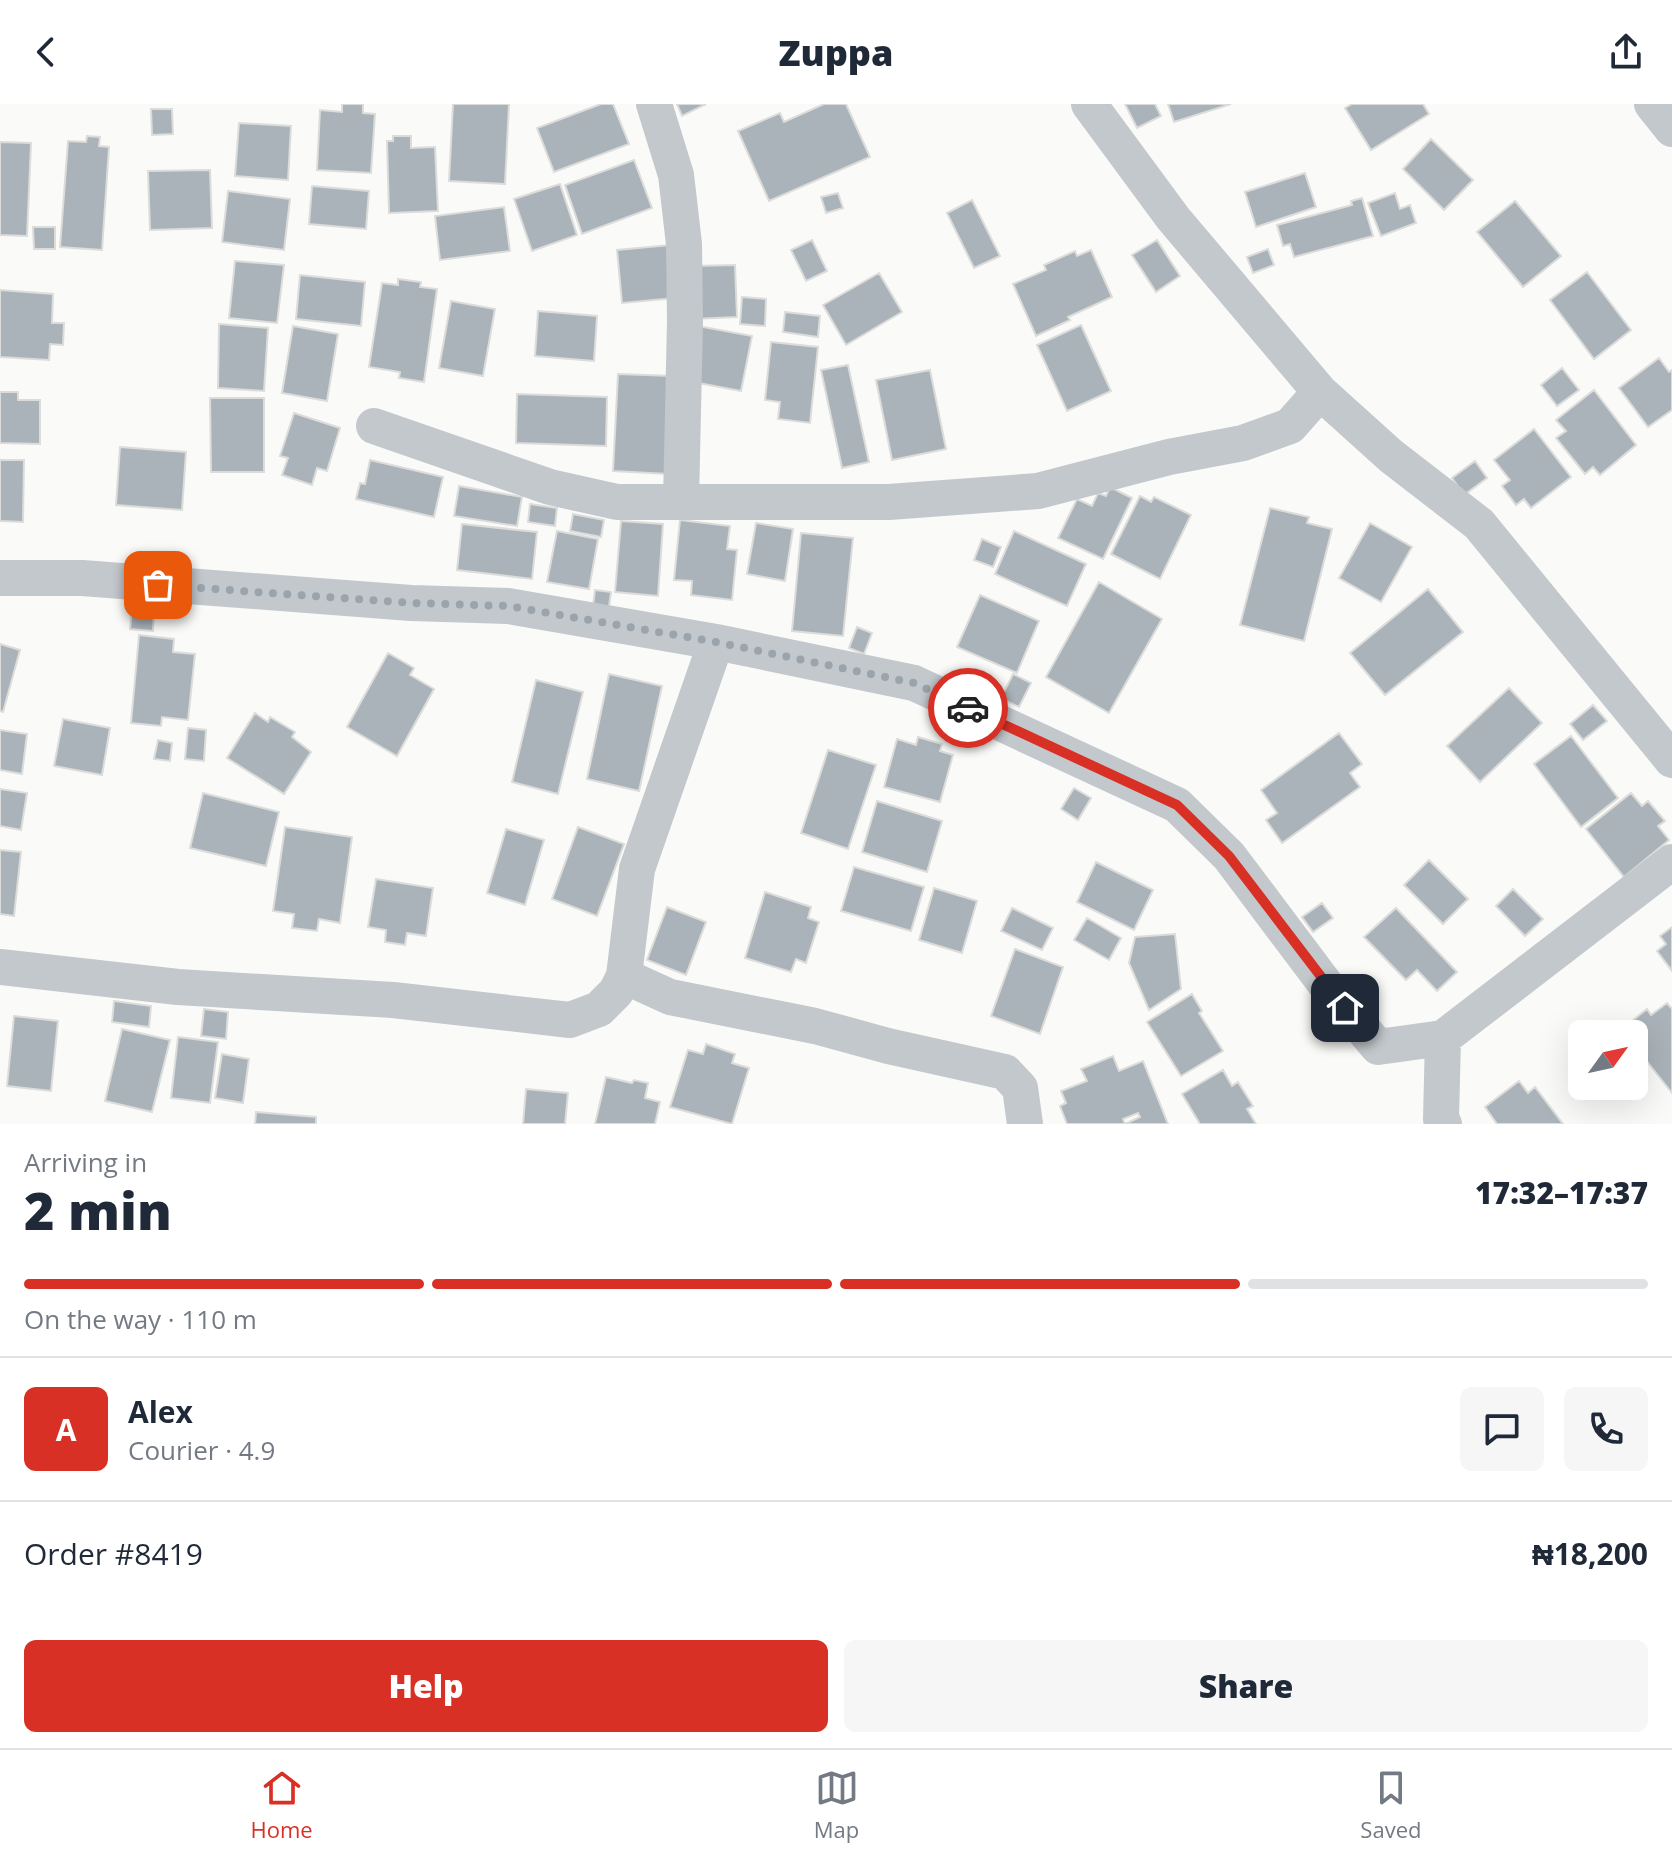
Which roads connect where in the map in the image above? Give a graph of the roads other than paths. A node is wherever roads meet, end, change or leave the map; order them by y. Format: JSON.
{"nodes":[{"id":1,"x":654,"y":104,"type":"edge"},
{"id":2,"x":1089,"y":104,"type":"edge"},
{"id":3,"x":1652,"y":104,"type":"edge"},
{"id":4,"x":1672,"y":129,"type":"edge"},
{"id":5,"x":1320,"y":392,"type":"junction"},
{"id":6,"x":374,"y":426,"type":"dead end"},
{"id":7,"x":681,"y":501,"type":"junction"},
{"id":8,"x":0,"y":578,"type":"edge"},
{"id":9,"x":716,"y":642,"type":"junction"},
{"id":10,"x":1672,"y":760,"type":"edge"},
{"id":11,"x":1672,"y":862,"type":"edge"},
{"id":12,"x":0,"y":967,"type":"edge"},
{"id":13,"x":624,"y":976,"type":"junction"},
{"id":14,"x":1443,"y":1038,"type":"junction"},
{"id":15,"x":1025,"y":1124,"type":"edge"},
{"id":16,"x":1444,"y":1124,"type":"edge"}],
"edges":[{"from":1,"to":7,"type":"street"},
{"from":2,"to":5,"type":"street"},
{"from":3,"to":4,"type":"street"},
{"from":5,"to":7,"type":"street"},
{"from":5,"to":10,"type":"street"},
{"from":6,"to":7,"type":"street"},
{"from":8,"to":9,"type":"street"},
{"from":9,"to":13,"type":"street"},
{"from":9,"to":14,"type":"street"},
{"from":11,"to":14,"type":"street"},
{"from":12,"to":13,"type":"street"},
{"from":13,"to":15,"type":"street"},
{"from":14,"to":16,"type":"street"}]}
